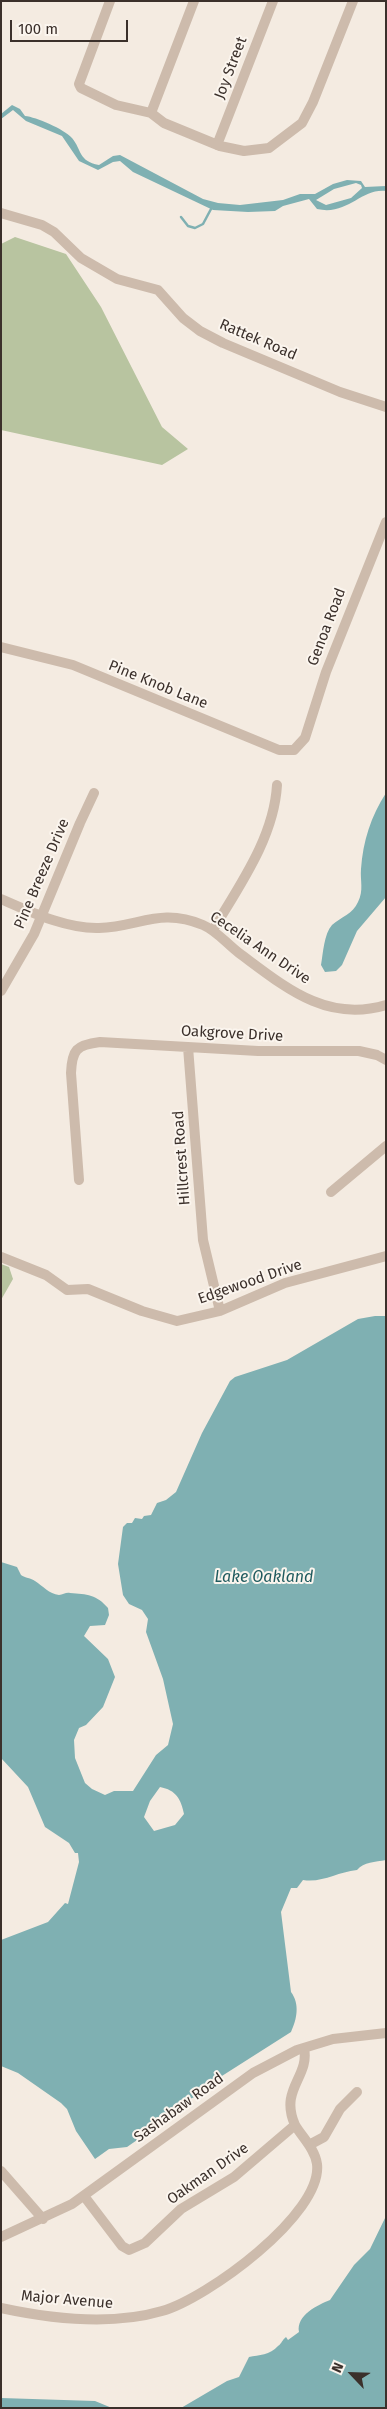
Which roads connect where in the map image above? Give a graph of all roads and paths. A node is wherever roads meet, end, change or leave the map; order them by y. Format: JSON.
{"nodes":[{"id":1,"x":110,"y":1,"type":"edge"},
{"id":2,"x":194,"y":1,"type":"edge"},
{"id":3,"x":273,"y":1,"type":"edge"},
{"id":4,"x":353,"y":1,"type":"edge"},
{"id":5,"x":151,"y":113,"type":"junction"},
{"id":6,"x":217,"y":145,"type":"junction"},
{"id":7,"x":1,"y":213,"type":"edge"},
{"id":8,"x":386,"y":407,"type":"edge"},
{"id":9,"x":386,"y":522,"type":"edge"},
{"id":10,"x":1,"y":647,"type":"edge"},
{"id":11,"x":301,"y":745,"type":"joint"},
{"id":12,"x":277,"y":785,"type":"dead end"},
{"id":13,"x":94,"y":793,"type":"dead end"},
{"id":14,"x":1,"y":899,"type":"edge"},
{"id":15,"x":42,"y":915,"type":"junction"},
{"id":16,"x":213,"y":930,"type":"junction"},
{"id":17,"x":1,"y":991,"type":"edge"},
{"id":18,"x":386,"y":1005,"type":"edge"},
{"id":19,"x":188,"y":1047,"type":"junction"},
{"id":20,"x":386,"y":1060,"type":"edge"},
{"id":21,"x":386,"y":1146,"type":"edge"},
{"id":22,"x":79,"y":1180,"type":"dead end"},
{"id":23,"x":331,"y":1192,"type":"dead end"},
{"id":24,"x":386,"y":1256,"type":"edge"},
{"id":25,"x":1,"y":1257,"type":"edge"},
{"id":26,"x":220,"y":1311,"type":"junction"},
{"id":27,"x":386,"y":2032,"type":"edge"},
{"id":28,"x":304,"y":2048,"type":"junction"},
{"id":29,"x":357,"y":2092,"type":"dead end"},
{"id":30,"x":295,"y":2125,"type":"junction"},
{"id":31,"x":309,"y":2146,"type":"junction"},
{"id":32,"x":1,"y":2171,"type":"edge"},
{"id":33,"x":84,"y":2196,"type":"junction"},
{"id":34,"x":43,"y":2219,"type":"junction"},
{"id":35,"x":1,"y":2237,"type":"edge"},
{"id":36,"x":1,"y":2308,"type":"edge"}],
"edges":[{"from":1,"to":5,"type":"street"},
{"from":2,"to":5,"type":"street"},
{"from":3,"to":6,"type":"street","name":"Joy Street"},
{"from":4,"to":6,"type":"street"},
{"from":5,"to":6,"type":"street"},
{"from":7,"to":8,"type":"street","name":"Rattek Road"},
{"from":9,"to":11,"type":"street","name":"Genoa Road"},
{"from":10,"to":11,"type":"street","name":"Pine Knob Lane"},
{"from":12,"to":16,"type":"street"},
{"from":13,"to":15,"type":"street","name":"Pine Breeze Drive"},
{"from":14,"to":15,"type":"street","name":"Cecelia Ann Drive"},
{"from":15,"to":16,"type":"street","name":"Cecelia Ann Drive"},
{"from":15,"to":17,"type":"street","name":"Pine Breeze Drive"},
{"from":16,"to":18,"type":"street","name":"Cecelia Ann Drive"},
{"from":19,"to":20,"type":"street","name":"Oakgrove Drive"},
{"from":19,"to":22,"type":"street","name":"Oakgrove Drive"},
{"from":19,"to":26,"type":"street","name":"Hillcrest Road"},
{"from":21,"to":23,"type":"street"},
{"from":24,"to":26,"type":"street","name":"Edgewood Drive"},
{"from":25,"to":26,"type":"street","name":"Edgewood Drive"},
{"from":27,"to":28,"type":"street","name":"Sashabaw Road"},
{"from":28,"to":30,"type":"street"},
{"from":28,"to":33,"type":"street","name":"Sashabaw Road"},
{"from":29,"to":31,"type":"street"},
{"from":30,"to":31,"type":"street","name":"Major Avenue"},
{"from":30,"to":33,"type":"street","name":"Oakman Drive"},
{"from":31,"to":36,"type":"street","name":"Major Avenue"},
{"from":32,"to":34,"type":"street"},
{"from":33,"to":34,"type":"street","name":"Sashabaw Road"},
{"from":34,"to":35,"type":"street","name":"Sashabaw Road"}]}
